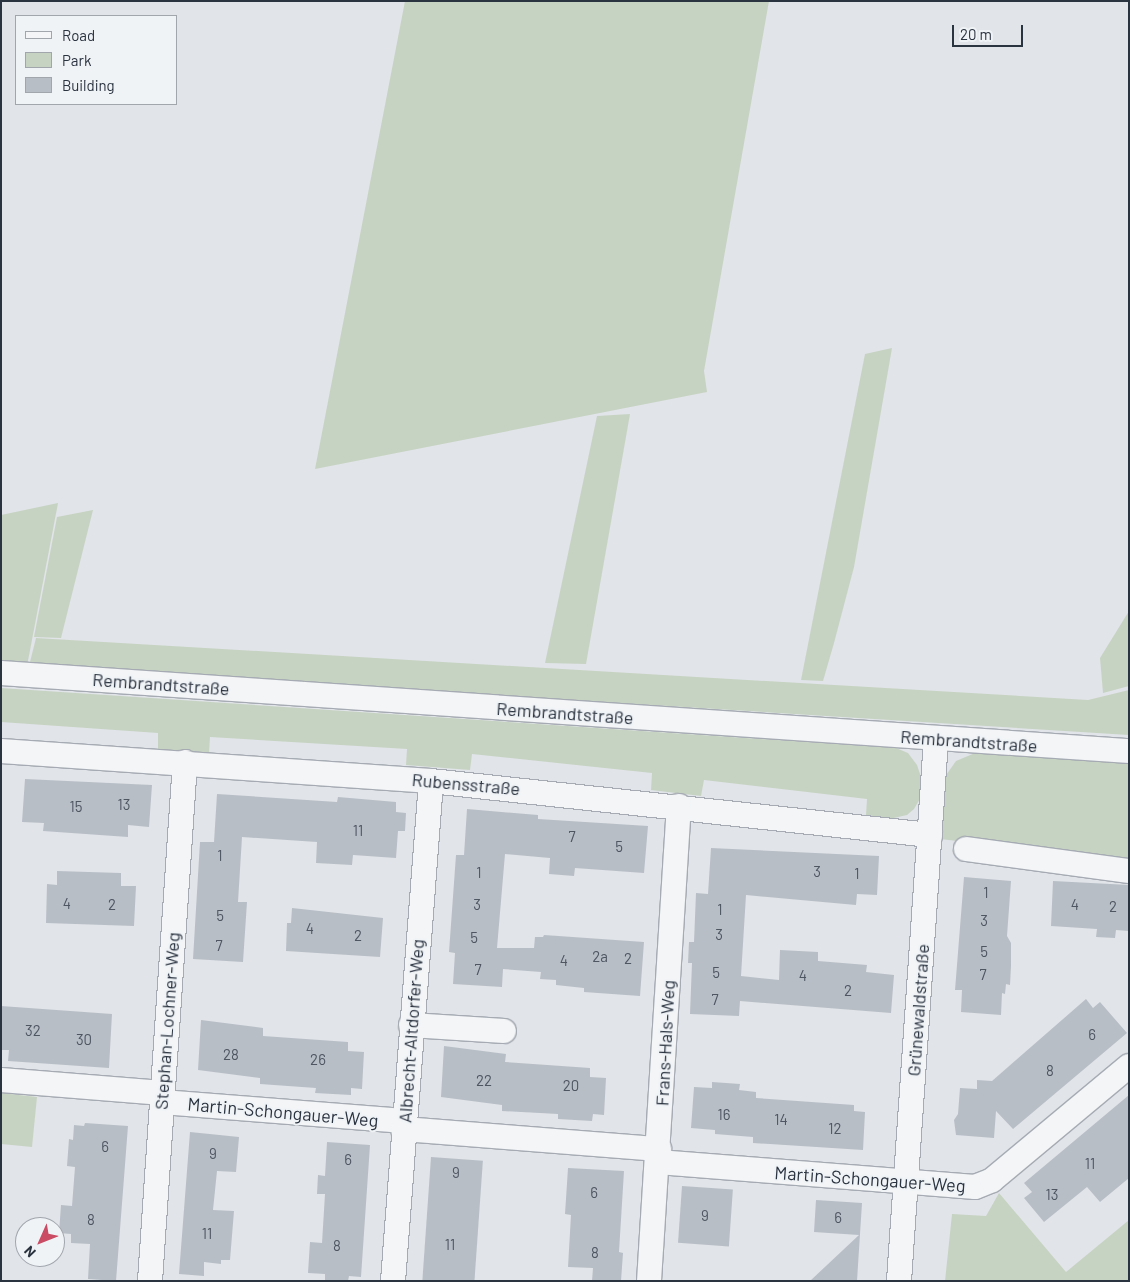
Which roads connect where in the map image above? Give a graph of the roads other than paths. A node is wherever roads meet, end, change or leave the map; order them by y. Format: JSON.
{"nodes":[{"id":1,"x":1,"y":673,"type":"edge"},
{"id":2,"x":936,"y":739,"type":"junction"},
{"id":3,"x":1129,"y":750,"type":"edge"},
{"id":4,"x":1,"y":751,"type":"edge"},
{"id":5,"x":184,"y":762,"type":"junction"},
{"id":6,"x":431,"y":781,"type":"junction"},
{"id":7,"x":679,"y":806,"type":"junction"},
{"id":8,"x":930,"y":835,"type":"junction"},
{"id":9,"x":966,"y":849,"type":"dead end"},
{"id":10,"x":1129,"y":871,"type":"edge"},
{"id":11,"x":411,"y":1025,"type":"junction"},
{"id":12,"x":504,"y":1031,"type":"dead end"},
{"id":13,"x":1129,"y":1066,"type":"edge"},
{"id":14,"x":1,"y":1080,"type":"edge"},
{"id":15,"x":162,"y":1097,"type":"junction"},
{"id":16,"x":404,"y":1125,"type":"junction"},
{"id":17,"x":658,"y":1156,"type":"junction"},
{"id":18,"x":906,"y":1182,"type":"junction"},
{"id":19,"x":150,"y":1281,"type":"edge"},
{"id":20,"x":393,"y":1281,"type":"edge"},
{"id":21,"x":649,"y":1281,"type":"edge"},
{"id":22,"x":900,"y":1281,"type":"edge"}],
"edges":[{"from":1,"to":2,"type":"street","name":"Rembrandtstraße"},
{"from":2,"to":3,"type":"street","name":"Rembrandtstraße"},
{"from":2,"to":8,"type":"street","name":"Grünewaldstraße"},
{"from":4,"to":5,"type":"street","name":"Rubensstraße"},
{"from":5,"to":6,"type":"street","name":"Rubensstraße"},
{"from":5,"to":15,"type":"street","name":"Stephan-Lochner-Weg"},
{"from":6,"to":7,"type":"street","name":"Rubensstraße"},
{"from":6,"to":11,"type":"street","name":"Albrecht-Altdorfer-Weg"},
{"from":7,"to":8,"type":"street","name":"Rubensstraße"},
{"from":7,"to":17,"type":"street","name":"Frans-Hals-Weg"},
{"from":8,"to":18,"type":"street","name":"Grünewaldstraße"},
{"from":9,"to":10,"type":"street"},
{"from":11,"to":12,"type":"street"},
{"from":11,"to":16,"type":"street","name":"Albrecht-Altdorfer-Weg"},
{"from":13,"to":18,"type":"street","name":"Martin-Schongauer-Weg"},
{"from":14,"to":15,"type":"street","name":"Martin-Schongauer-Weg"},
{"from":15,"to":16,"type":"street","name":"Martin-Schongauer-Weg"},
{"from":15,"to":19,"type":"street","name":"Stephan-Lochner-Weg"},
{"from":16,"to":17,"type":"street","name":"Martin-Schongauer-Weg"},
{"from":16,"to":20,"type":"street","name":"Albrecht-Altdorfer-Weg"},
{"from":17,"to":18,"type":"street","name":"Martin-Schongauer-Weg"},
{"from":17,"to":21,"type":"street","name":"Frans-Hals-Weg"},
{"from":18,"to":22,"type":"street","name":"Grünewaldstraße"}]}
